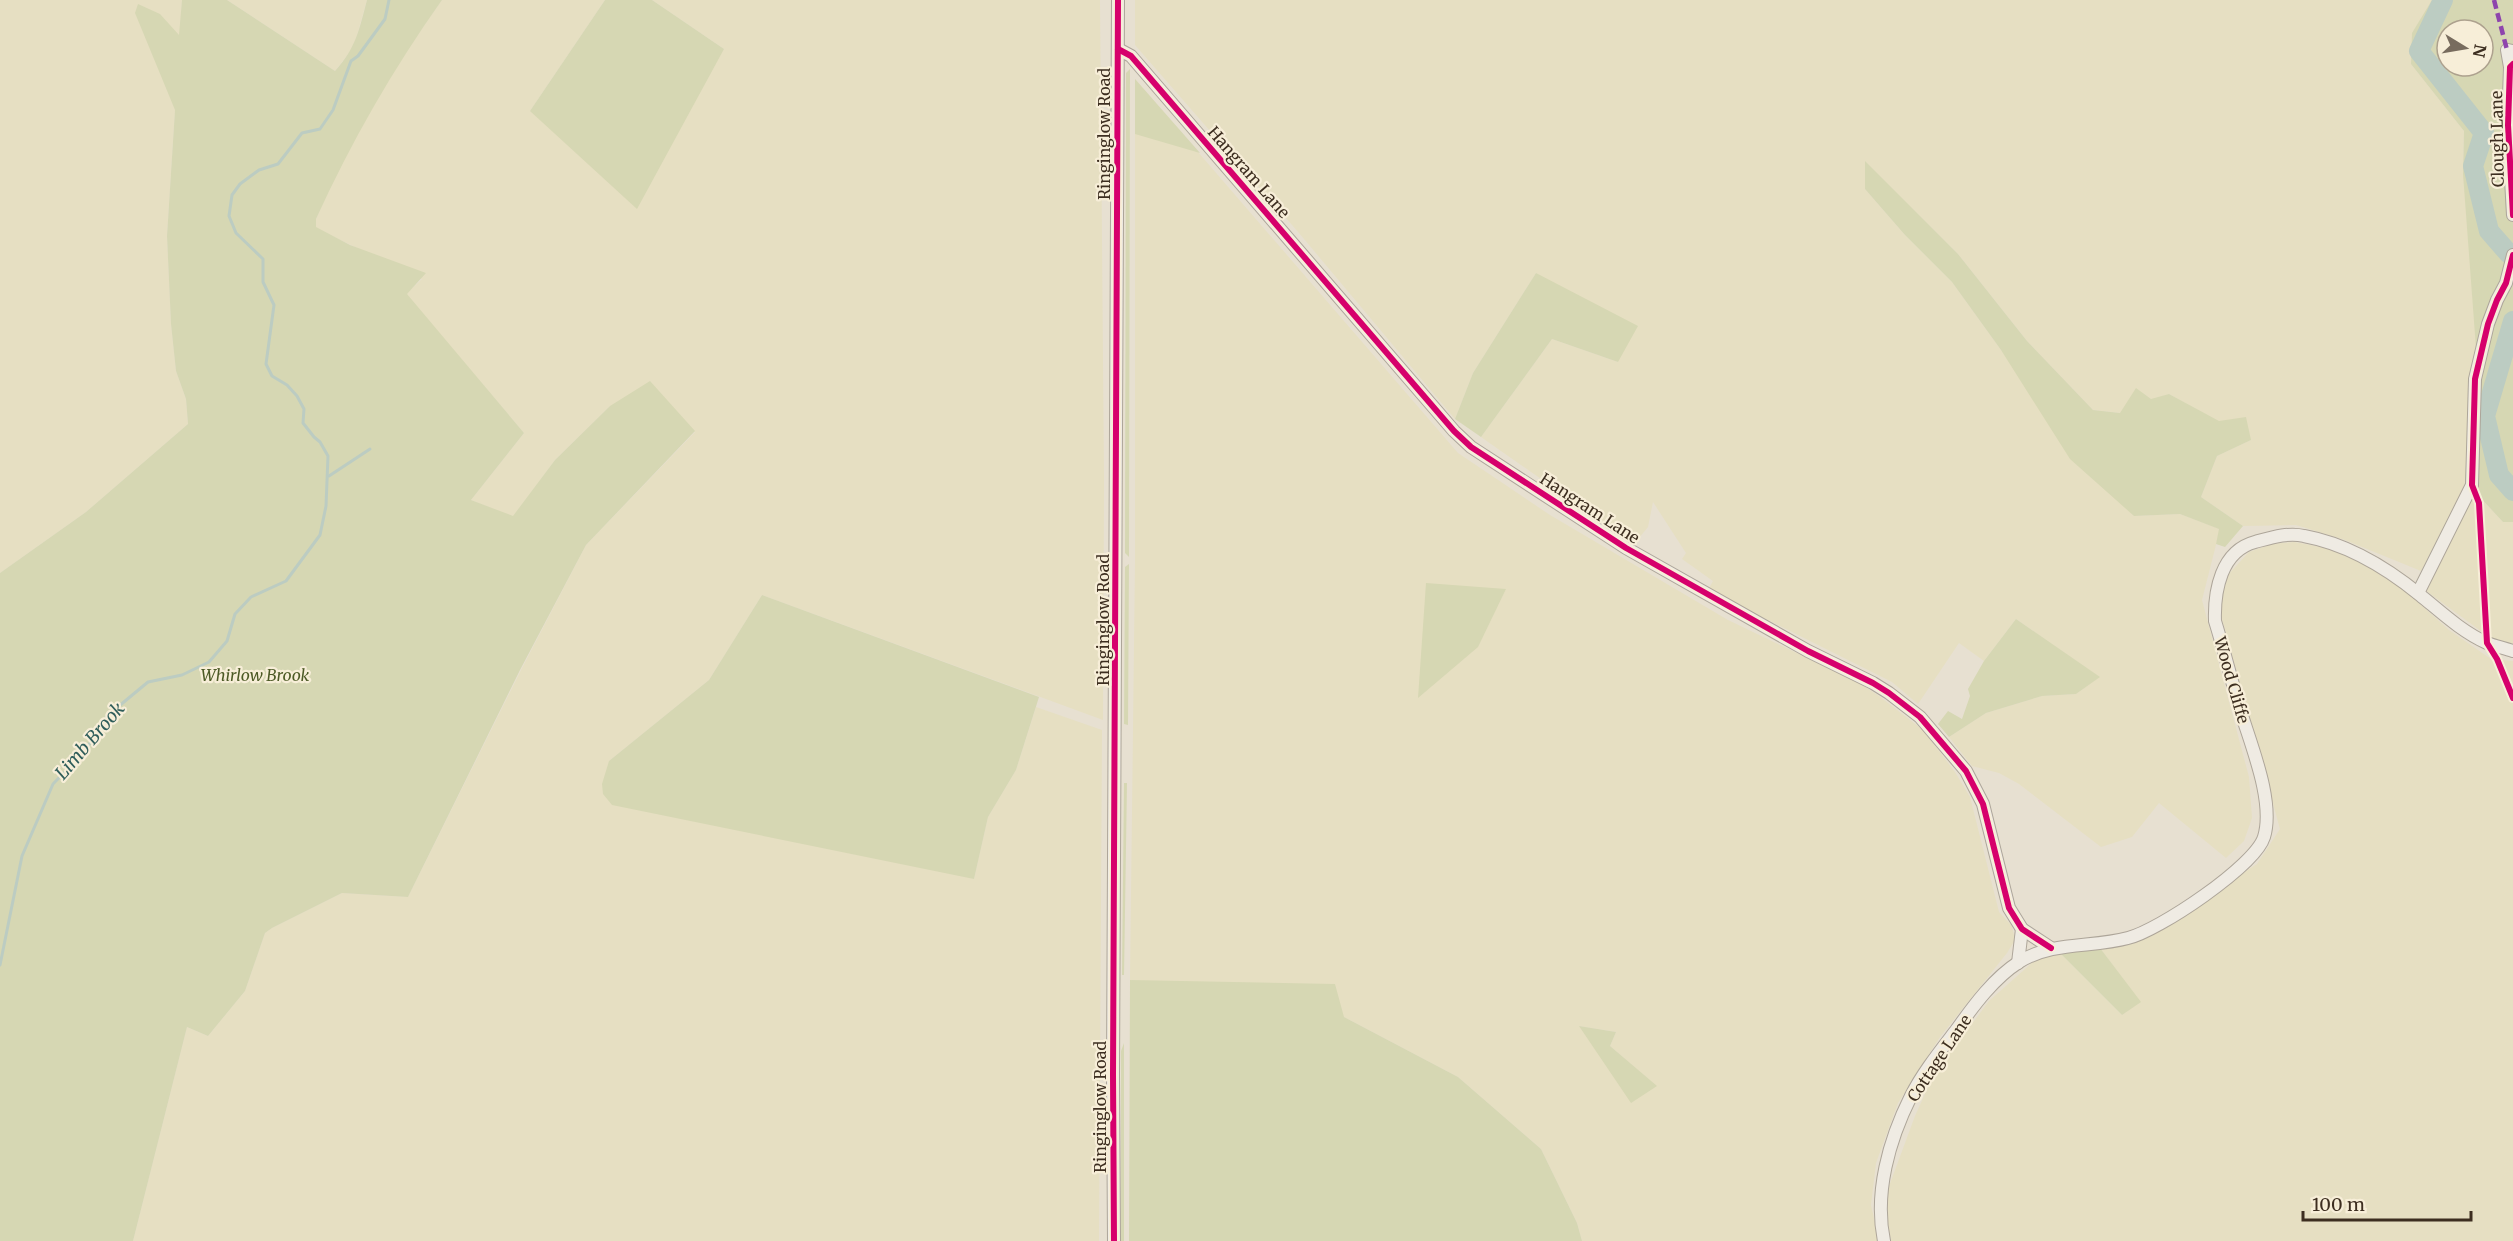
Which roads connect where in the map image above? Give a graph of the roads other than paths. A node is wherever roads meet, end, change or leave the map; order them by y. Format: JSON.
{"nodes":[{"id":1,"x":1118,"y":0,"type":"edge"},
{"id":2,"x":1118,"y":49,"type":"junction"},
{"id":3,"x":2513,"y":51,"type":"edge"},
{"id":4,"x":2511,"y":65,"type":"edge"},
{"id":5,"x":2513,"y":215,"type":"edge"},
{"id":6,"x":2513,"y":255,"type":"edge"},
{"id":7,"x":2418,"y":593,"type":"junction"},
{"id":8,"x":2513,"y":651,"type":"edge"},
{"id":9,"x":2022,"y":929,"type":"junction"},
{"id":10,"x":2051,"y":948,"type":"junction"},
{"id":11,"x":2018,"y":963,"type":"junction"},
{"id":12,"x":1114,"y":1241,"type":"edge"},
{"id":13,"x":1884,"y":1241,"type":"edge"}],
"edges":[{"from":1,"to":2,"type":"street","name":"Ringinglow Road"},
{"from":2,"to":9,"type":"street","name":"Hangram Lane"},
{"from":2,"to":12,"type":"street","name":"Ringinglow Road"},
{"from":3,"to":4,"type":"street","name":"Clough Lane"},
{"from":4,"to":5,"type":"street","name":"Clough Lane"},
{"from":6,"to":7,"type":"street"},
{"from":7,"to":8,"type":"street","name":"Wood Cliffe"},
{"from":7,"to":10,"type":"street","name":"Wood Cliffe"},
{"from":9,"to":10,"type":"street","name":"Hangram Lane"},
{"from":9,"to":11,"type":"street"},
{"from":10,"to":11,"type":"street","name":"Wood Cliffe"},
{"from":11,"to":13,"type":"street","name":"Cottage Lane"}]}
